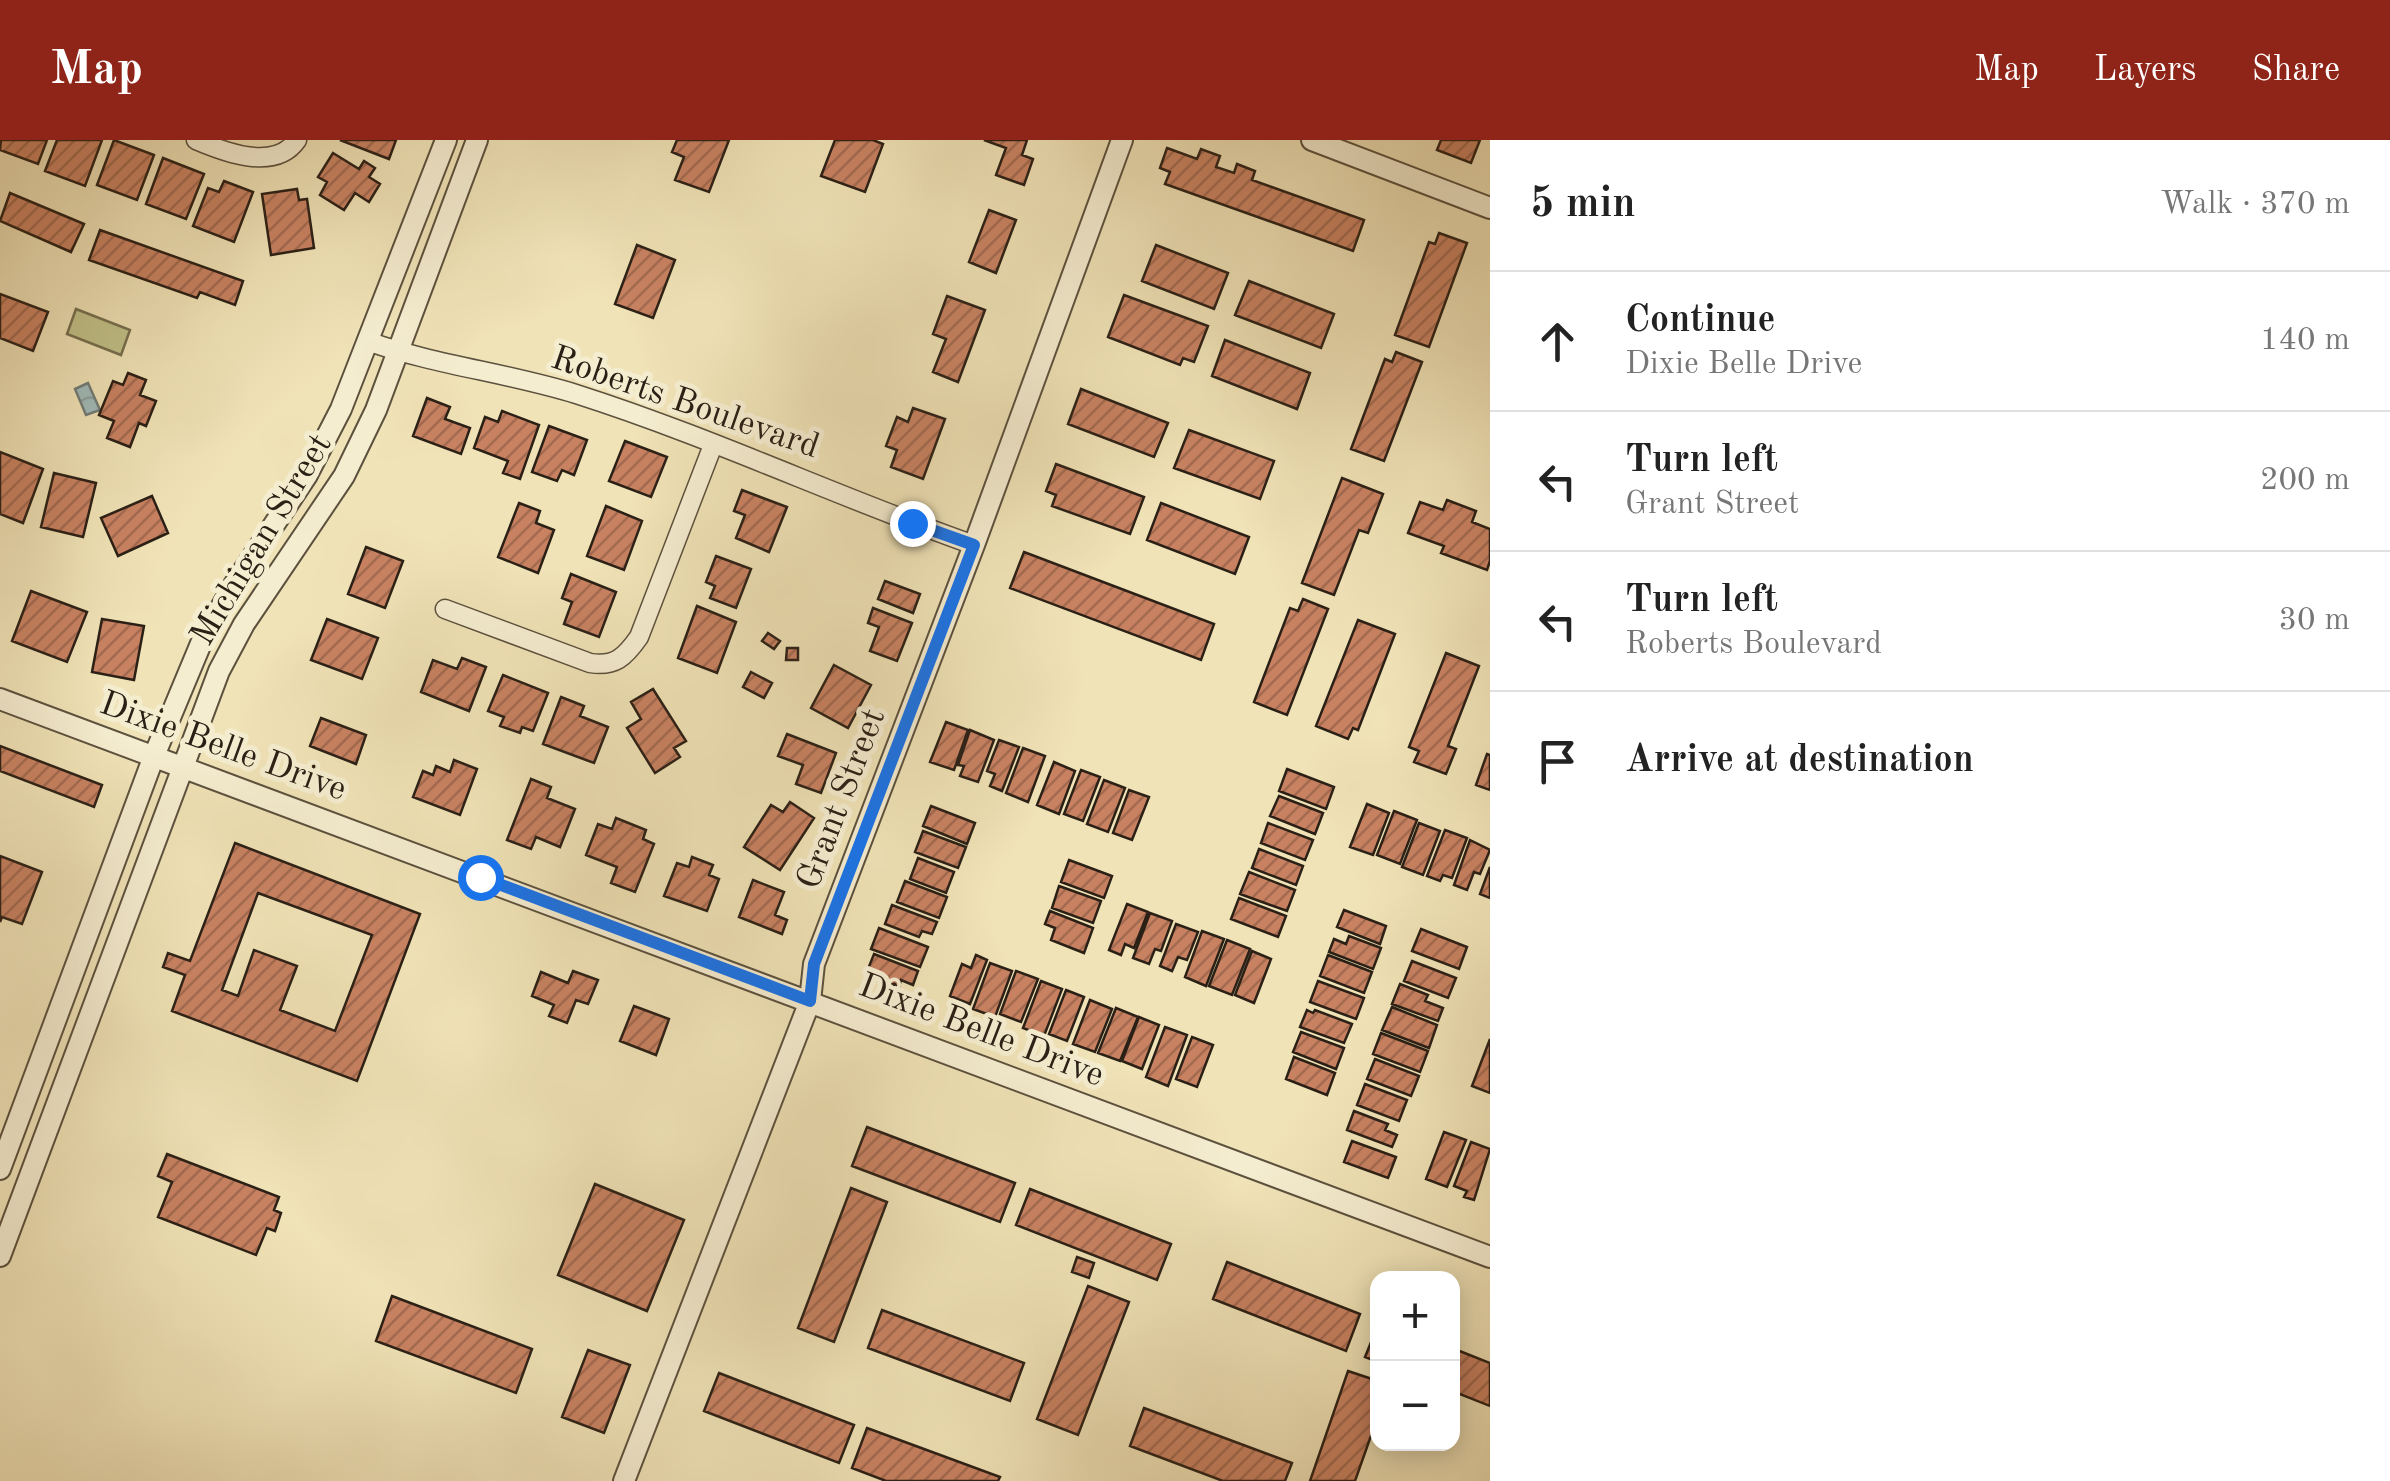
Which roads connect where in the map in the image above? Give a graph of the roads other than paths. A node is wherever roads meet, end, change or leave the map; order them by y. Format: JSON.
{"nodes":[{"id":1,"x":196,"y":140,"type":"edge"},
{"id":2,"x":297,"y":140,"type":"edge"},
{"id":3,"x":446,"y":140,"type":"edge"},
{"id":4,"x":477,"y":140,"type":"edge"},
{"id":5,"x":1122,"y":140,"type":"edge"},
{"id":6,"x":1312,"y":140,"type":"edge"},
{"id":7,"x":1490,"y":208,"type":"edge"},
{"id":8,"x":370,"y":342,"type":"junction"},
{"id":9,"x":398,"y":352,"type":"junction"},
{"id":10,"x":714,"y":444,"type":"junction"},
{"id":11,"x":974,"y":545,"type":"junction"},
{"id":12,"x":446,"y":609,"type":"dead end"},
{"id":13,"x":0,"y":699,"type":"edge"},
{"id":14,"x":154,"y":756,"type":"junction"},
{"id":15,"x":181,"y":765,"type":"junction"},
{"id":16,"x":810,"y":1001,"type":"junction"},
{"id":17,"x":0,"y":1169,"type":"edge"},
{"id":18,"x":0,"y":1256,"type":"edge"},
{"id":19,"x":1490,"y":1257,"type":"edge"},
{"id":20,"x":624,"y":1481,"type":"edge"}],
"edges":[{"from":1,"to":2,"type":"street"},
{"from":3,"to":8,"type":"street","name":"Michigan Street"},
{"from":4,"to":9,"type":"street","name":"Michigan Street"},
{"from":5,"to":11,"type":"street","name":"Grant Street"},
{"from":6,"to":7,"type":"street"},
{"from":8,"to":9,"type":"street","name":"Roberts Boulevard"},
{"from":8,"to":14,"type":"street","name":"Michigan Street"},
{"from":9,"to":10,"type":"street","name":"Roberts Boulevard"},
{"from":9,"to":15,"type":"street","name":"Michigan Street"},
{"from":10,"to":11,"type":"street","name":"Roberts Boulevard"},
{"from":10,"to":12,"type":"street"},
{"from":11,"to":16,"type":"street","name":"Grant Street"},
{"from":13,"to":14,"type":"street","name":"Dixie Belle Drive"},
{"from":14,"to":15,"type":"street","name":"Dixie Belle Drive"},
{"from":14,"to":17,"type":"street","name":"Michigan Street"},
{"from":15,"to":16,"type":"street","name":"Dixie Belle Drive"},
{"from":15,"to":18,"type":"street","name":"Michigan Street"},
{"from":16,"to":19,"type":"street","name":"Dixie Belle Drive"},
{"from":16,"to":20,"type":"street","name":"Grant Street"}]}
